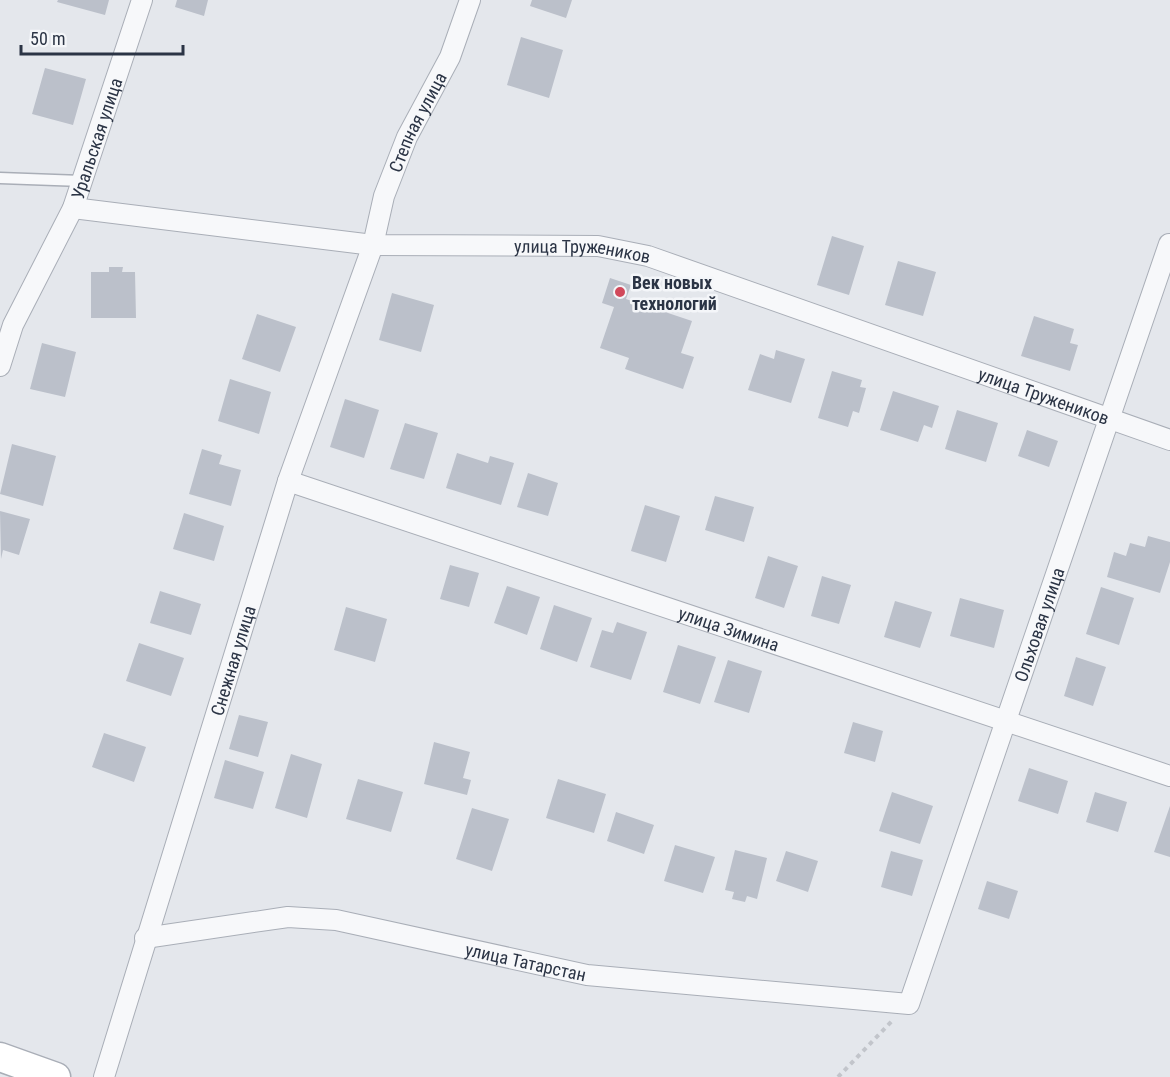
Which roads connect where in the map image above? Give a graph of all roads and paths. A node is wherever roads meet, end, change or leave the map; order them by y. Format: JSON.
{"nodes":[{"id":1,"x":142,"y":0,"type":"edge"},
{"id":2,"x":470,"y":0,"type":"edge"},
{"id":3,"x":0,"y":178,"type":"edge"},
{"id":4,"x":82,"y":181,"type":"junction"},
{"id":5,"x":73,"y":208,"type":"junction"},
{"id":6,"x":1169,"y":244,"type":"edge"},
{"id":7,"x":373,"y":245,"type":"junction"},
{"id":8,"x":0,"y":366,"type":"edge"},
{"id":9,"x":1110,"y":420,"type":"junction"},
{"id":10,"x":1170,"y":440,"type":"edge"},
{"id":11,"x":288,"y":481,"type":"junction"},
{"id":12,"x":1004,"y":722,"type":"junction"},
{"id":13,"x":1170,"y":776,"type":"edge"},
{"id":14,"x":145,"y":938,"type":"junction"},
{"id":15,"x":909,"y":1004,"type":"junction"},
{"id":16,"x":0,"y":1057,"type":"edge"},
{"id":17,"x":56,"y":1077,"type":"edge"},
{"id":18,"x":104,"y":1077,"type":"edge"},
{"id":19,"x":838,"y":1077,"type":"edge"}],
"edges":[{"from":1,"to":4,"type":"street","name":"Уральская улица"},
{"from":2,"to":7,"type":"street","name":"Степная улица"},
{"from":3,"to":4,"type":"lane"},
{"from":4,"to":5,"type":"street","name":"Уральская улица"},
{"from":5,"to":7,"type":"street","name":"улица Тружеников"},
{"from":5,"to":8,"type":"street","name":"Уральская улица"},
{"from":6,"to":9,"type":"street","name":"Ольховая улица"},
{"from":7,"to":9,"type":"street","name":"улица Тружеников"},
{"from":7,"to":11,"type":"street","name":"Снежная улица"},
{"from":9,"to":10,"type":"street","name":"улица Тружеников"},
{"from":9,"to":12,"type":"street","name":"Ольховая улица"},
{"from":11,"to":12,"type":"street","name":"улица Зимина"},
{"from":11,"to":14,"type":"street","name":"Снежная улица"},
{"from":12,"to":13,"type":"street","name":"улица Зимина"},
{"from":12,"to":15,"type":"street","name":"Ольховая улица"},
{"from":14,"to":15,"type":"street","name":"улица Татарстан"},
{"from":14,"to":18,"type":"street","name":"Снежная улица"},
{"from":15,"to":19,"type":"path"},
{"from":16,"to":17,"type":"street"}]}
